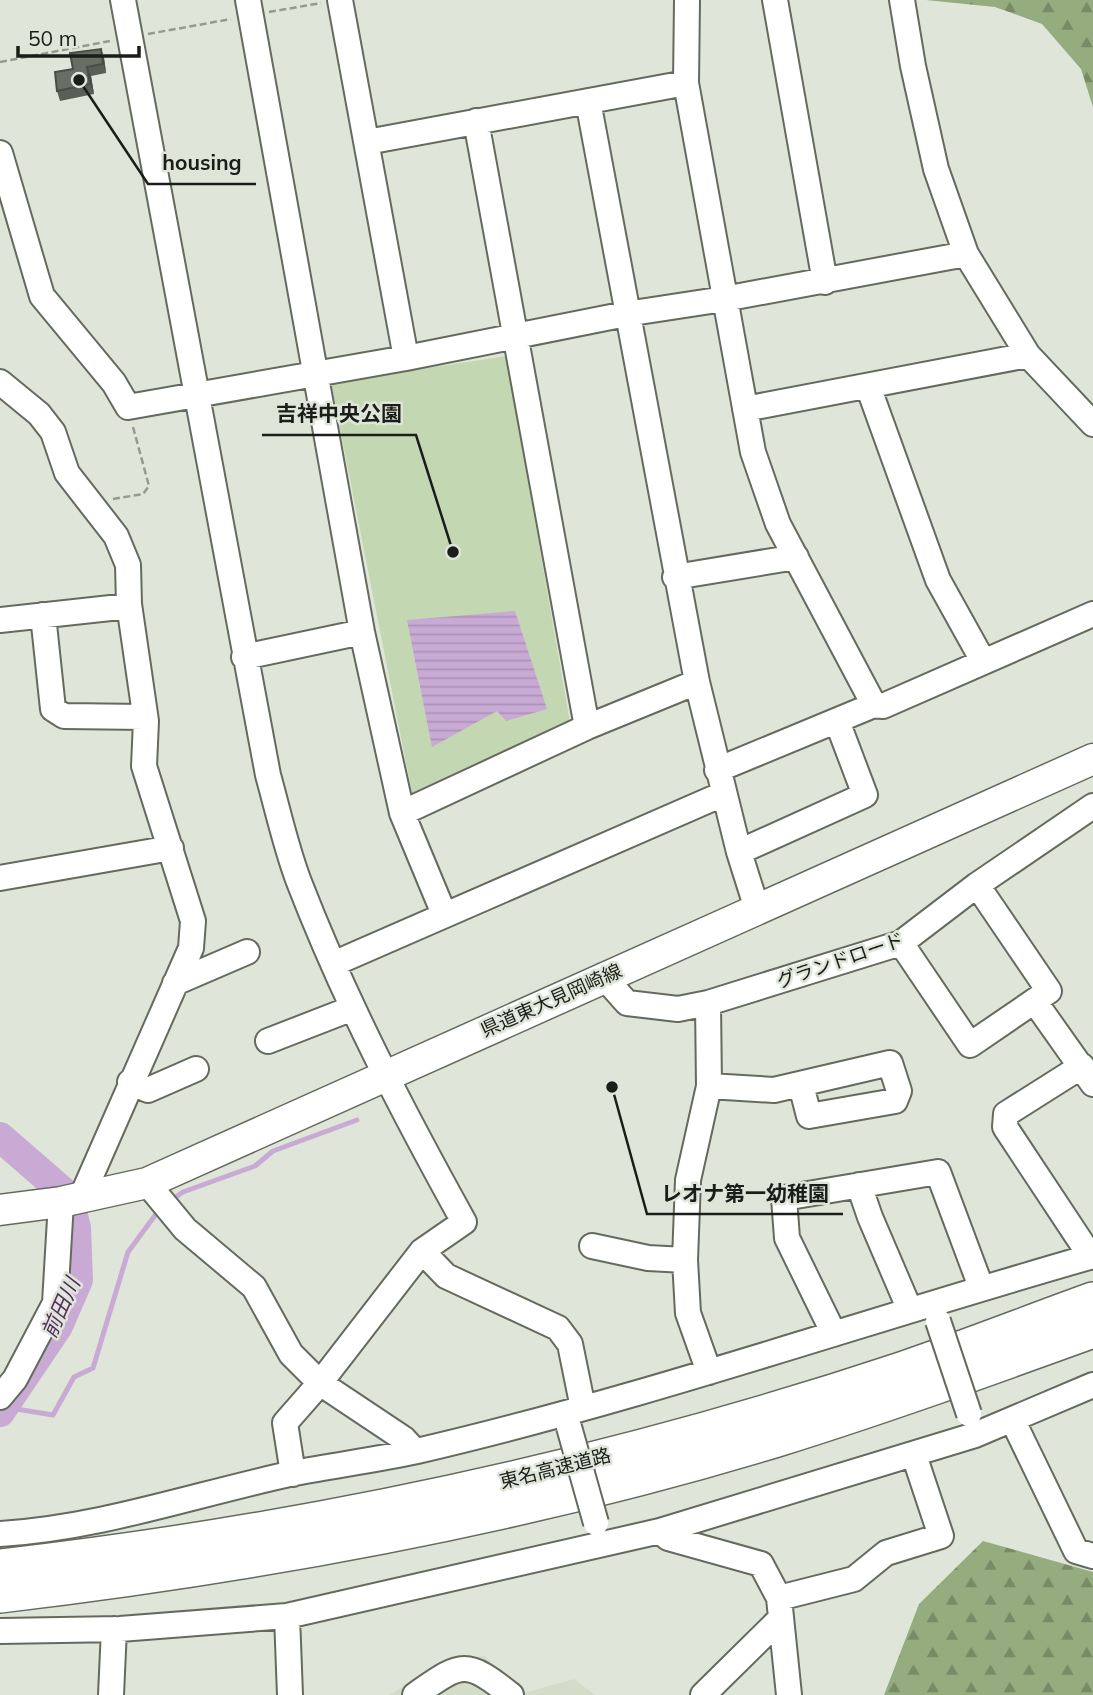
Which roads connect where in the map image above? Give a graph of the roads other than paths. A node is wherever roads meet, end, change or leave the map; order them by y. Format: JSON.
{"nodes":[{"id":1,"x":123,"y":0,"type":"edge"},
{"id":2,"x":247,"y":0,"type":"edge"},
{"id":3,"x":340,"y":0,"type":"edge"},
{"id":4,"x":687,"y":0,"type":"edge"},
{"id":5,"x":775,"y":0,"type":"edge"},
{"id":6,"x":902,"y":0,"type":"edge"},
{"id":7,"x":686,"y":83,"type":"junction"},
{"id":8,"x":588,"y":101,"type":"junction"},
{"id":9,"x":476,"y":121,"type":"junction"},
{"id":10,"x":367,"y":142,"type":"junction"},
{"id":11,"x":0,"y":153,"type":"edge"},
{"id":12,"x":966,"y":254,"type":"junction"},
{"id":13,"x":825,"y":282,"type":"junction"},
{"id":14,"x":724,"y":299,"type":"junction"},
{"id":15,"x":626,"y":314,"type":"junction"},
{"id":16,"x":516,"y":335,"type":"junction"},
{"id":17,"x":1028,"y":355,"type":"junction"},
{"id":18,"x":406,"y":358,"type":"junction"},
{"id":19,"x":314,"y":374,"type":"junction"},
{"id":20,"x":0,"y":382,"type":"edge"},
{"id":21,"x":868,"y":386,"type":"junction"},
{"id":22,"x":197,"y":395,"type":"junction"},
{"id":23,"x":745,"y":409,"type":"junction"},
{"id":24,"x":1093,"y":424,"type":"edge"},
{"id":25,"x":796,"y":557,"type":"junction"},
{"id":26,"x":675,"y":577,"type":"junction"},
{"id":27,"x":129,"y":606,"type":"junction"},
{"id":28,"x":1093,"y":614,"type":"edge"},
{"id":29,"x":43,"y":615,"type":"junction"},
{"id":30,"x":0,"y":620,"type":"edge"},
{"id":31,"x":362,"y":632,"type":"junction"},
{"id":32,"x":244,"y":657,"type":"junction"},
{"id":33,"x":983,"y":662,"type":"junction"},
{"id":34,"x":697,"y":682,"type":"junction"},
{"id":35,"x":874,"y":705,"type":"junction"},
{"id":36,"x":145,"y":717,"type":"junction"},
{"id":37,"x":837,"y":721,"type":"junction"},
{"id":38,"x":587,"y":727,"type":"junction"},
{"id":39,"x":1093,"y":759,"type":"edge"},
{"id":40,"x":717,"y":770,"type":"junction"},
{"id":41,"x":723,"y":794,"type":"junction"},
{"id":42,"x":1093,"y":806,"type":"edge"},
{"id":43,"x":402,"y":813,"type":"junction"},
{"id":44,"x":172,"y":848,"type":"junction"},
{"id":45,"x":739,"y":852,"type":"junction"},
{"id":46,"x":0,"y":878,"type":"edge"},
{"id":47,"x":977,"y":885,"type":"junction"},
{"id":48,"x":757,"y":909,"type":"junction"},
{"id":49,"x":444,"y":914,"type":"junction"},
{"id":50,"x":901,"y":943,"type":"junction"},
{"id":51,"x":247,"y":952,"type":"dead end"},
{"id":52,"x":333,"y":964,"type":"junction"},
{"id":53,"x":603,"y":976,"type":"junction"},
{"id":54,"x":175,"y":983,"type":"junction"},
{"id":55,"x":1035,"y":1002,"type":"junction"},
{"id":56,"x":708,"y":1003,"type":"junction"},
{"id":57,"x":353,"y":1008,"type":"junction"},
{"id":58,"x":268,"y":1041,"type":"dead end"},
{"id":59,"x":196,"y":1069,"type":"dead end"},
{"id":60,"x":383,"y":1075,"type":"junction"},
{"id":61,"x":1087,"y":1075,"type":"edge"},
{"id":62,"x":130,"y":1082,"type":"junction"},
{"id":63,"x":709,"y":1086,"type":"junction"},
{"id":64,"x":801,"y":1086,"type":"dead end"},
{"id":65,"x":147,"y":1182,"type":"junction"},
{"id":66,"x":859,"y":1185,"type":"junction"},
{"id":67,"x":72,"y":1199,"type":"junction"},
{"id":68,"x":0,"y":1210,"type":"edge"},
{"id":69,"x":592,"y":1245,"type":"dead end"},
{"id":70,"x":422,"y":1251,"type":"junction"},
{"id":71,"x":1092,"y":1257,"type":"edge"},
{"id":72,"x":685,"y":1260,"type":"junction"},
{"id":73,"x":981,"y":1287,"type":"junction"},
{"id":74,"x":1093,"y":1300,"type":"edge"},
{"id":75,"x":926,"y":1311,"type":"junction"},
{"id":76,"x":1093,"y":1330,"type":"edge"},
{"id":77,"x":834,"y":1334,"type":"junction"},
{"id":78,"x":709,"y":1372,"type":"junction"},
{"id":79,"x":320,"y":1384,"type":"junction"},
{"id":80,"x":1093,"y":1386,"type":"edge"},
{"id":81,"x":0,"y":1397,"type":"edge"},
{"id":82,"x":573,"y":1416,"type":"junction"},
{"id":83,"x":1013,"y":1421,"type":"junction"},
{"id":84,"x":972,"y":1425,"type":"junction"},
{"id":85,"x":415,"y":1451,"type":"junction"},
{"id":86,"x":914,"y":1455,"type":"junction"},
{"id":87,"x":293,"y":1474,"type":"junction"},
{"id":88,"x":660,"y":1531,"type":"junction"},
{"id":89,"x":0,"y":1534,"type":"edge"},
{"id":90,"x":600,"y":1534,"type":"junction"},
{"id":91,"x":1093,"y":1556,"type":"edge"},
{"id":92,"x":0,"y":1567,"type":"edge"},
{"id":93,"x":0,"y":1595,"type":"edge"},
{"id":94,"x":779,"y":1609,"type":"junction"},
{"id":95,"x":287,"y":1616,"type":"junction"},
{"id":96,"x":114,"y":1629,"type":"junction"},
{"id":97,"x":0,"y":1631,"type":"edge"},
{"id":98,"x":111,"y":1695,"type":"edge"},
{"id":99,"x":290,"y":1695,"type":"edge"},
{"id":100,"x":415,"y":1695,"type":"edge"},
{"id":101,"x":511,"y":1695,"type":"edge"},
{"id":102,"x":703,"y":1695,"type":"edge"},
{"id":103,"x":789,"y":1695,"type":"edge"}],
"edges":[{"from":1,"to":22,"type":"street"},
{"from":2,"to":19,"type":"street"},
{"from":3,"to":10,"type":"street"},
{"from":4,"to":7,"type":"street"},
{"from":5,"to":13,"type":"street"},
{"from":6,"to":12,"type":"street"},
{"from":7,"to":8,"type":"street"},
{"from":7,"to":14,"type":"street"},
{"from":8,"to":9,"type":"street"},
{"from":8,"to":15,"type":"street"},
{"from":9,"to":10,"type":"street"},
{"from":9,"to":16,"type":"street"},
{"from":10,"to":18,"type":"street"},
{"from":11,"to":22,"type":"street"},
{"from":12,"to":13,"type":"street"},
{"from":12,"to":17,"type":"street"},
{"from":13,"to":14,"type":"street"},
{"from":14,"to":15,"type":"street"},
{"from":14,"to":23,"type":"street"},
{"from":15,"to":16,"type":"street"},
{"from":15,"to":26,"type":"street"},
{"from":16,"to":18,"type":"street"},
{"from":16,"to":38,"type":"street"},
{"from":17,"to":21,"type":"street"},
{"from":17,"to":24,"type":"street"},
{"from":18,"to":19,"type":"street"},
{"from":19,"to":22,"type":"street"},
{"from":19,"to":31,"type":"street"},
{"from":20,"to":27,"type":"street"},
{"from":21,"to":23,"type":"street"},
{"from":21,"to":33,"type":"street"},
{"from":22,"to":32,"type":"street"},
{"from":23,"to":25,"type":"street"},
{"from":25,"to":26,"type":"street"},
{"from":25,"to":35,"type":"street"},
{"from":26,"to":34,"type":"street"},
{"from":27,"to":29,"type":"street"},
{"from":27,"to":36,"type":"street"},
{"from":28,"to":33,"type":"street"},
{"from":29,"to":30,"type":"street"},
{"from":29,"to":36,"type":"street"},
{"from":31,"to":32,"type":"street"},
{"from":31,"to":43,"type":"street"},
{"from":32,"to":52,"type":"street"},
{"from":33,"to":35,"type":"street"},
{"from":34,"to":38,"type":"street"},
{"from":34,"to":40,"type":"street"},
{"from":35,"to":37,"type":"street"},
{"from":36,"to":44,"type":"street"},
{"from":37,"to":40,"type":"street"},
{"from":37,"to":45,"type":"street"},
{"from":38,"to":43,"type":"street"},
{"from":39,"to":48,"type":"main road","name":"県道東大見岡崎線"},
{"from":40,"to":41,"type":"street"},
{"from":41,"to":45,"type":"street"},
{"from":41,"to":49,"type":"street"},
{"from":42,"to":47,"type":"street","name":"グランドロード"},
{"from":43,"to":49,"type":"street"},
{"from":44,"to":46,"type":"street"},
{"from":44,"to":54,"type":"street"},
{"from":45,"to":48,"type":"street"},
{"from":47,"to":50,"type":"street","name":"グランドロード"},
{"from":47,"to":55,"type":"street"},
{"from":48,"to":53,"type":"main road","name":"県道東大見岡崎線"},
{"from":49,"to":52,"type":"street"},
{"from":50,"to":55,"type":"street"},
{"from":50,"to":56,"type":"street","name":"グランドロード"},
{"from":51,"to":54,"type":"street"},
{"from":52,"to":57,"type":"street"},
{"from":53,"to":56,"type":"street","name":"グランドロード"},
{"from":53,"to":60,"type":"main road","name":"県道東大見岡崎線"},
{"from":54,"to":62,"type":"street"},
{"from":55,"to":61,"type":"street"},
{"from":56,"to":63,"type":"street"},
{"from":57,"to":58,"type":"street"},
{"from":57,"to":60,"type":"street"},
{"from":59,"to":62,"type":"street"},
{"from":60,"to":65,"type":"main road","name":"県道東大見岡崎線"},
{"from":60,"to":70,"type":"street"},
{"from":61,"to":71,"type":"street"},
{"from":62,"to":67,"type":"street"},
{"from":63,"to":64,"type":"street"},
{"from":63,"to":72,"type":"street"},
{"from":65,"to":67,"type":"main road","name":"県道東大見岡崎線"},
{"from":65,"to":79,"type":"street"},
{"from":66,"to":73,"type":"street"},
{"from":66,"to":75,"type":"street"},
{"from":66,"to":77,"type":"street"},
{"from":67,"to":68,"type":"main road","name":"県道東大見岡崎線"},
{"from":67,"to":81,"type":"street"},
{"from":69,"to":72,"type":"street"},
{"from":70,"to":79,"type":"street"},
{"from":70,"to":82,"type":"street"},
{"from":71,"to":73,"type":"street"},
{"from":72,"to":78,"type":"street"},
{"from":73,"to":75,"type":"street"},
{"from":74,"to":92,"type":"highway","name":"東名高速道路"},
{"from":75,"to":77,"type":"street"},
{"from":75,"to":84,"type":"street","bridge":true},
{"from":76,"to":93,"type":"highway","name":"東名高速道路"},
{"from":77,"to":78,"type":"street"},
{"from":78,"to":82,"type":"street"},
{"from":79,"to":85,"type":"street"},
{"from":79,"to":87,"type":"street"},
{"from":80,"to":83,"type":"street"},
{"from":82,"to":85,"type":"street"},
{"from":82,"to":90,"type":"street","bridge":true},
{"from":83,"to":84,"type":"street"},
{"from":83,"to":91,"type":"street"},
{"from":84,"to":86,"type":"street"},
{"from":85,"to":87,"type":"street"},
{"from":86,"to":88,"type":"street"},
{"from":86,"to":94,"type":"street"},
{"from":87,"to":89,"type":"street"},
{"from":88,"to":90,"type":"street"},
{"from":88,"to":94,"type":"street"},
{"from":90,"to":95,"type":"street"},
{"from":94,"to":102,"type":"street"},
{"from":94,"to":103,"type":"street"},
{"from":95,"to":96,"type":"street"},
{"from":95,"to":99,"type":"street"},
{"from":96,"to":97,"type":"street"},
{"from":96,"to":98,"type":"street"},
{"from":100,"to":101,"type":"street"}]}
